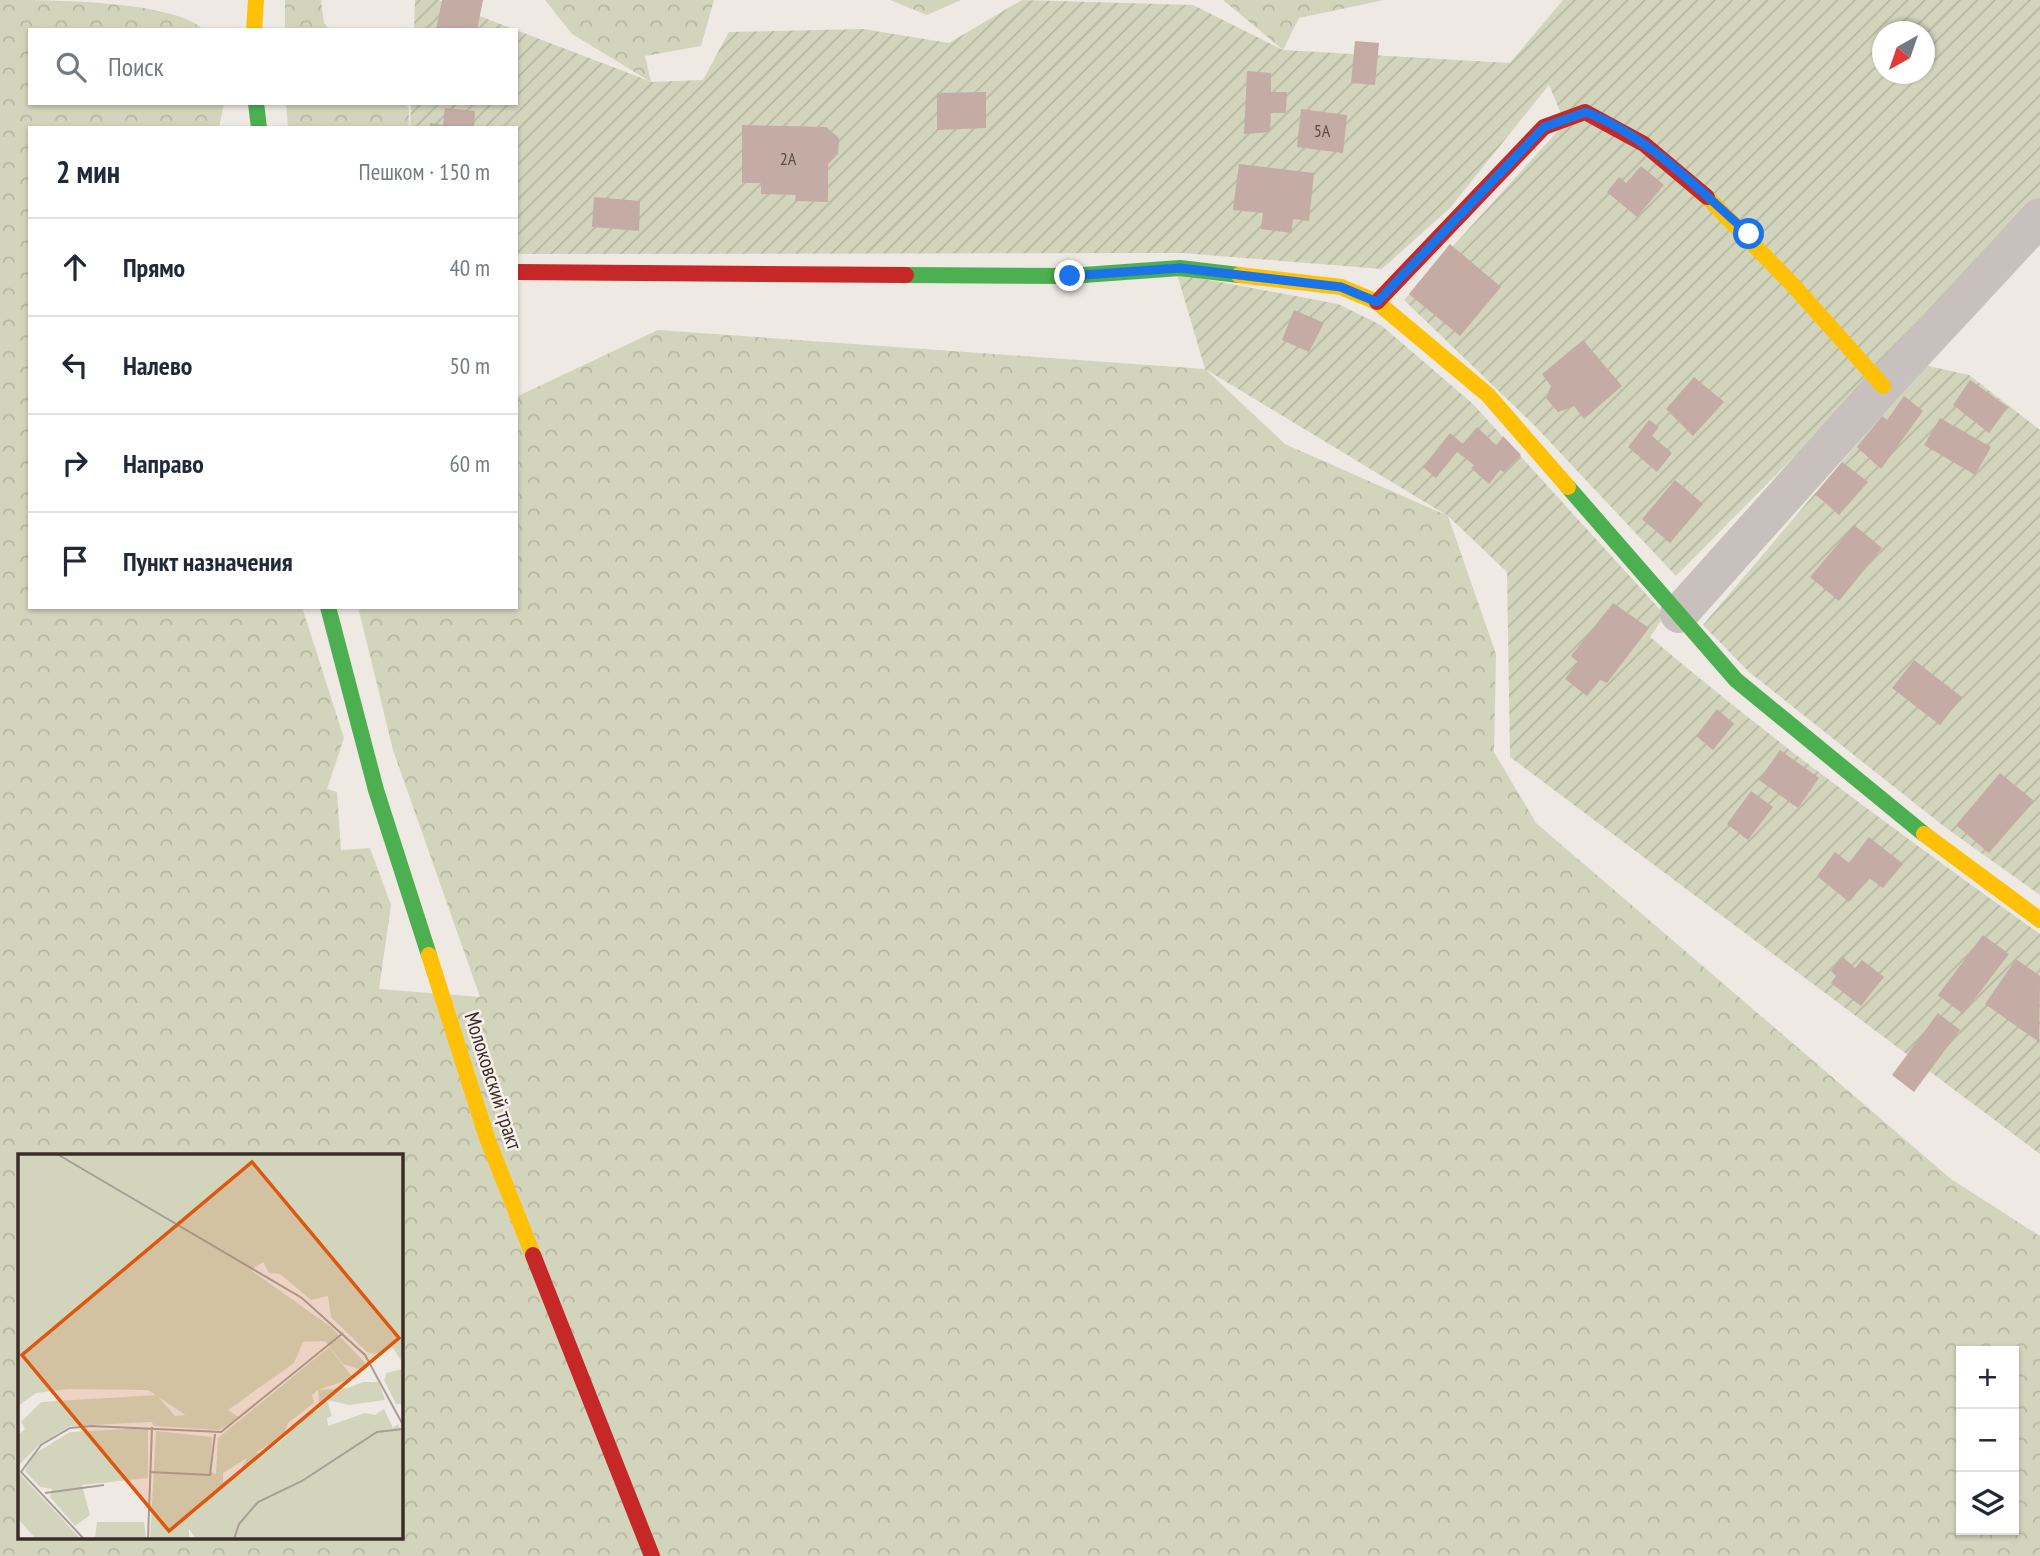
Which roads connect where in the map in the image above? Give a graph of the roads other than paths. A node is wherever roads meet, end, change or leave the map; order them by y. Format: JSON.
{"nodes":[{"id":1,"x":256,"y":0,"type":"edge"},
{"id":2,"x":254,"y":28,"type":"edge"},
{"id":3,"x":256,"y":105,"type":"edge"},
{"id":4,"x":259,"y":126,"type":"edge"},
{"id":5,"x":2040,"y":218,"type":"edge"},
{"id":6,"x":518,"y":272,"type":"edge"},
{"id":7,"x":1377,"y":302,"type":"junction"},
{"id":8,"x":1883,"y":386,"type":"junction"},
{"id":9,"x":329,"y":609,"type":"edge"},
{"id":10,"x":1679,"y":614,"type":"junction"},
{"id":11,"x":2040,"y":920,"type":"edge"},
{"id":12,"x":652,"y":1556,"type":"edge"}],
"edges":[{"from":1,"to":2,"type":"street"},
{"from":3,"to":4,"type":"street"},
{"from":5,"to":8,"type":"street"},
{"from":6,"to":7,"type":"street"},
{"from":7,"to":8,"type":"street"},
{"from":7,"to":10,"type":"street"},
{"from":8,"to":10,"type":"street"},
{"from":9,"to":12,"type":"street","name":"Молоковский тракт"},
{"from":10,"to":11,"type":"street"}]}
